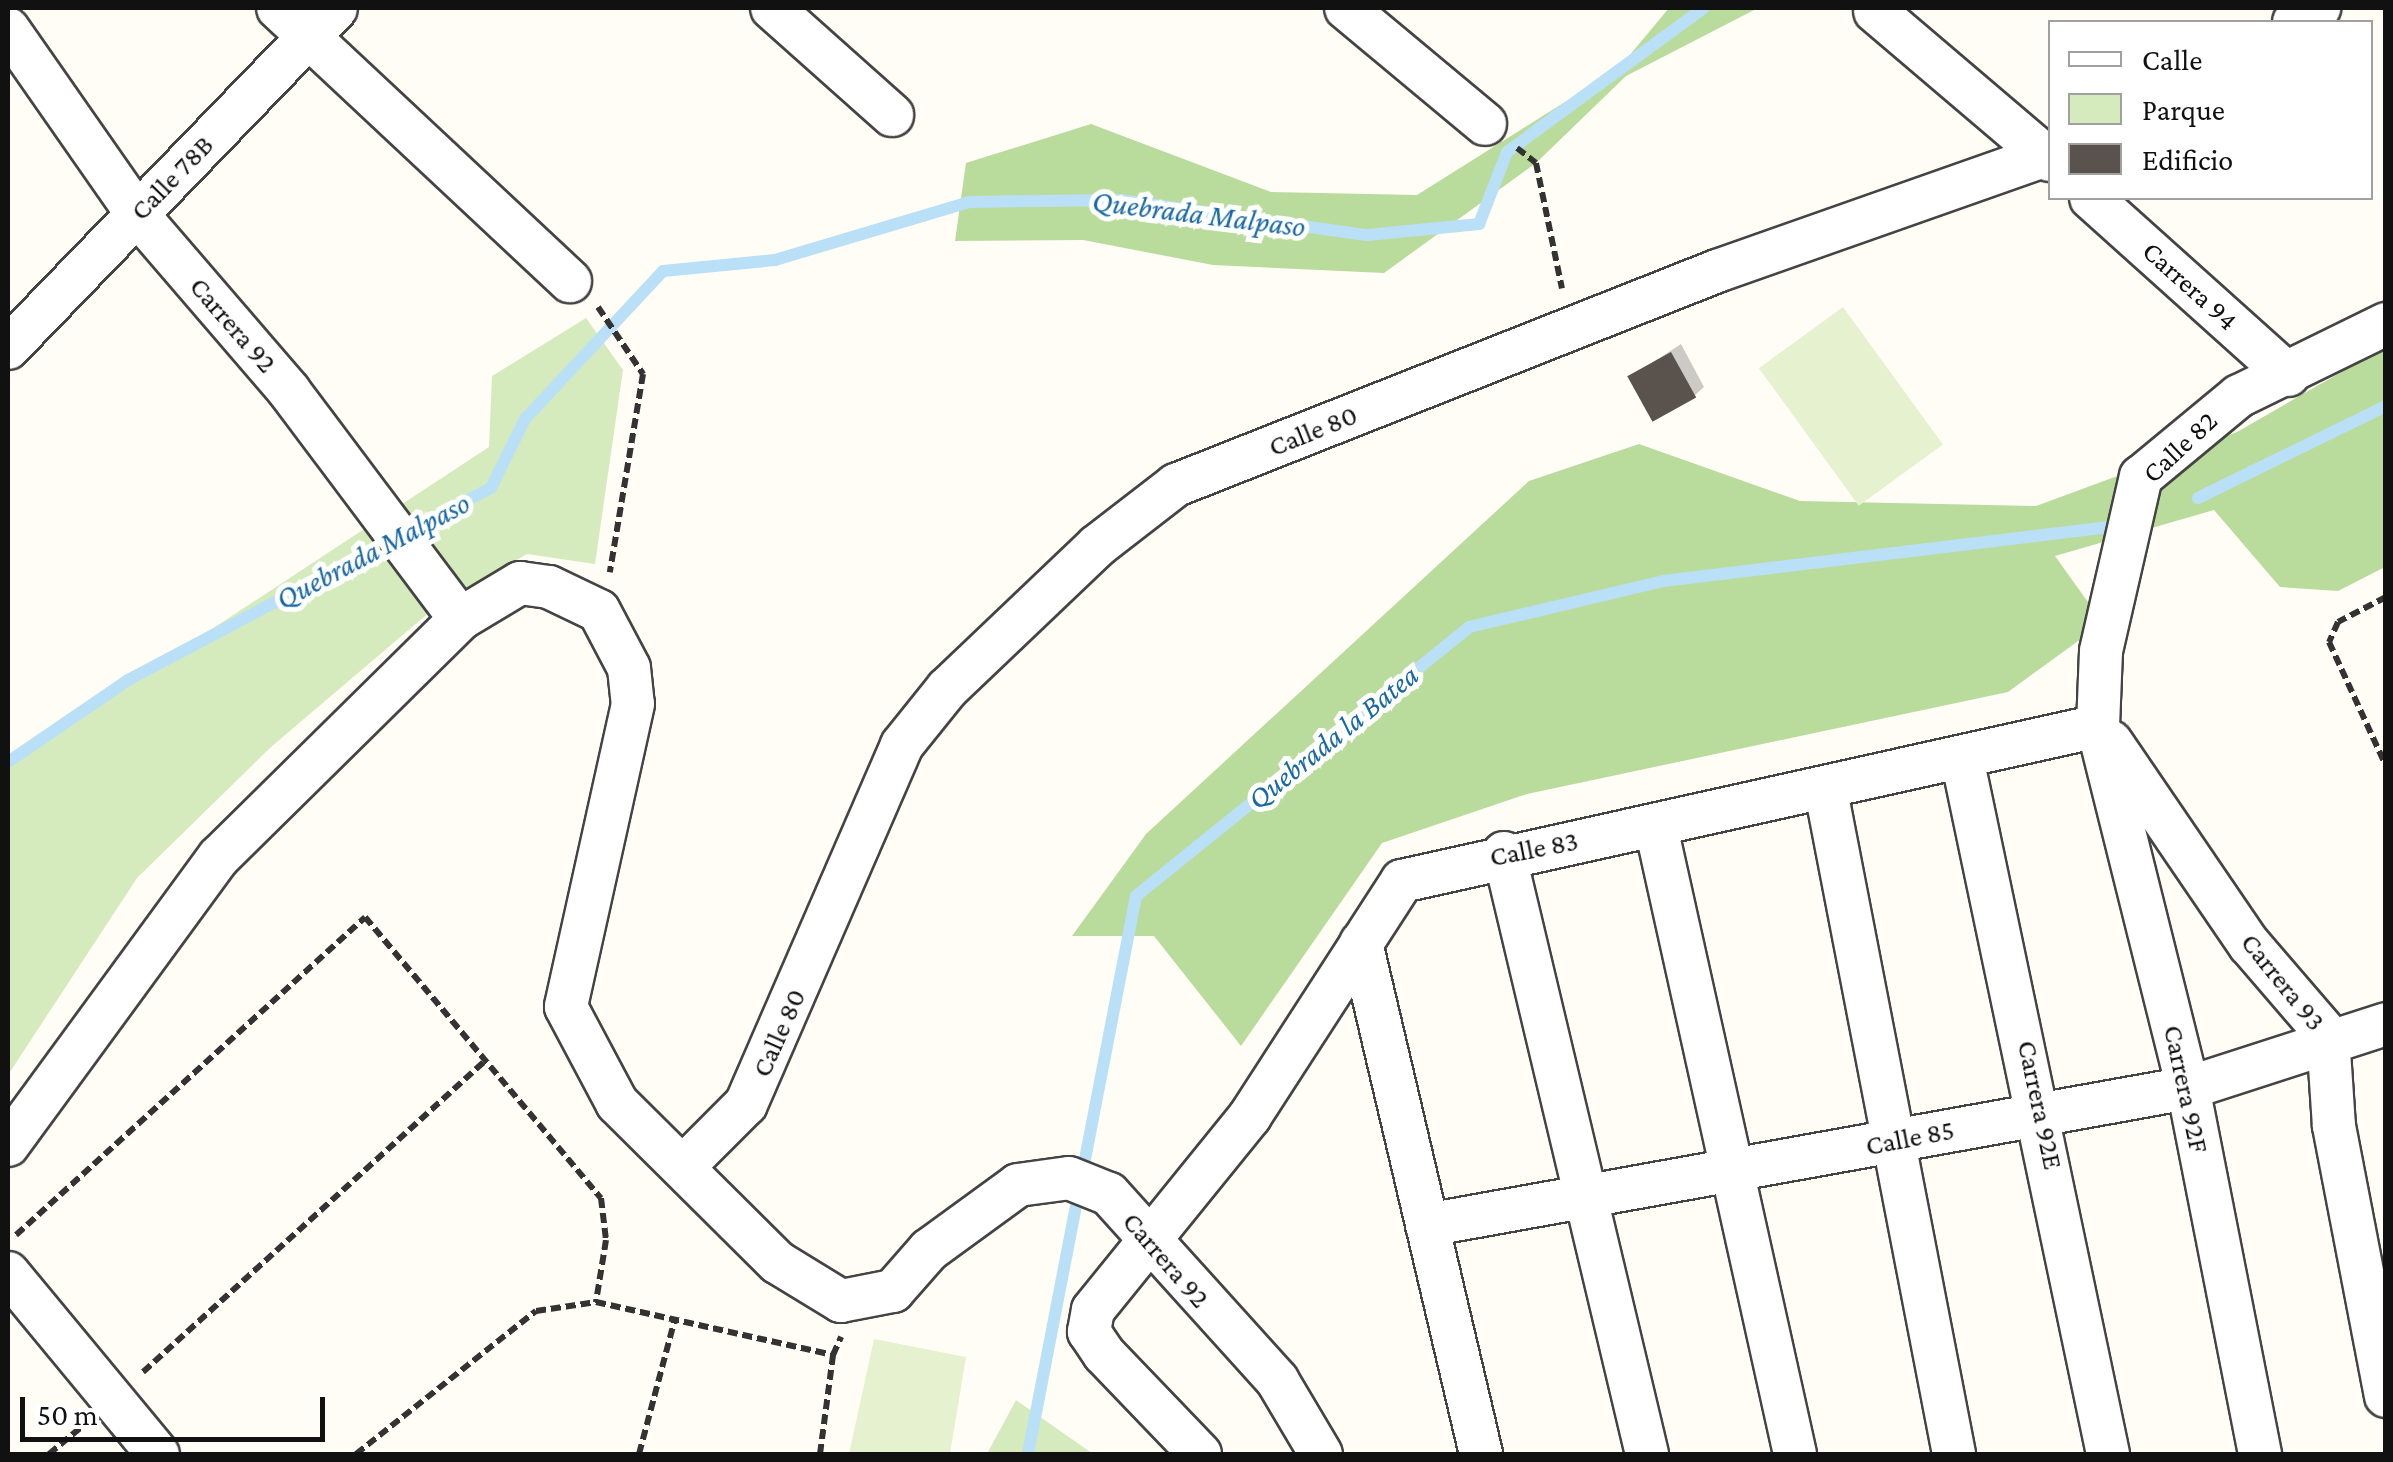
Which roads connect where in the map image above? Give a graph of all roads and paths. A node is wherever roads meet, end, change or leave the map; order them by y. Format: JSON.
{"nodes":[{"id":1,"x":772,"y":8,"type":"edge"},
{"id":2,"x":1346,"y":8,"type":"edge"},
{"id":3,"x":1875,"y":10,"type":"dead end"},
{"id":4,"x":308,"y":17,"type":"edge"},
{"id":5,"x":8,"y":29,"type":"edge"},
{"id":6,"x":892,"y":115,"type":"dead end"},
{"id":7,"x":1485,"y":124,"type":"dead end"},
{"id":8,"x":2048,"y":156,"type":"edge"},
{"id":9,"x":2048,"y":157,"type":"edge"},
{"id":10,"x":1536,"y":163,"type":"dead end"},
{"id":11,"x":2094,"y":200,"type":"edge"},
{"id":12,"x":137,"y":214,"type":"junction"},
{"id":13,"x":570,"y":281,"type":"joint"},
{"id":14,"x":2386,"y":324,"type":"edge"},
{"id":15,"x":1571,"y":328,"type":"junction"},
{"id":16,"x":8,"y":348,"type":"edge"},
{"id":17,"x":2288,"y":375,"type":"junction"},
{"id":18,"x":2386,"y":597,"type":"edge"},
{"id":19,"x":449,"y":603,"type":"junction"},
{"id":20,"x":599,"y":611,"type":"junction"},
{"id":21,"x":2098,"y":726,"type":"junction"},
{"id":22,"x":1962,"y":758,"type":"junction"},
{"id":23,"x":2386,"y":766,"type":"edge"},
{"id":24,"x":1826,"y":791,"type":"junction"},
{"id":25,"x":1656,"y":827,"type":"junction"},
{"id":26,"x":1504,"y":853,"type":"junction"},
{"id":27,"x":1361,"y":943,"type":"junction"},
{"id":28,"x":2386,"y":1024,"type":"edge"},
{"id":29,"x":2328,"y":1036,"type":"junction"},
{"id":30,"x":486,"y":1060,"type":"junction"},
{"id":31,"x":2188,"y":1088,"type":"junction"},
{"id":32,"x":2043,"y":1114,"type":"junction"},
{"id":33,"x":1892,"y":1141,"type":"junction"},
{"id":34,"x":8,"y":1145,"type":"edge"},
{"id":35,"x":685,"y":1165,"type":"junction"},
{"id":36,"x":1730,"y":1176,"type":"junction"},
{"id":37,"x":1586,"y":1199,"type":"junction"},
{"id":38,"x":1427,"y":1225,"type":"junction"},
{"id":39,"x":1145,"y":1238,"type":"junction"},
{"id":40,"x":8,"y":1243,"type":"edge"},
{"id":41,"x":8,"y":1273,"type":"edge"},
{"id":42,"x":596,"y":1302,"type":"junction"},
{"id":43,"x":858,"y":1302,"type":"junction"},
{"id":44,"x":675,"y":1319,"type":"junction"},
{"id":45,"x":833,"y":1355,"type":"junction"},
{"id":46,"x":2386,"y":1396,"type":"edge"},
{"id":47,"x":112,"y":1400,"type":"junction"},
{"id":48,"x":49,"y":1454,"type":"edge"},
{"id":49,"x":158,"y":1454,"type":"edge"},
{"id":50,"x":356,"y":1454,"type":"edge"},
{"id":51,"x":639,"y":1454,"type":"edge"},
{"id":52,"x":820,"y":1454,"type":"edge"},
{"id":53,"x":1200,"y":1454,"type":"edge"},
{"id":54,"x":1321,"y":1454,"type":"edge"},
{"id":55,"x":1480,"y":1454,"type":"edge"},
{"id":56,"x":1647,"y":1454,"type":"edge"},
{"id":57,"x":1795,"y":1454,"type":"edge"},
{"id":58,"x":1954,"y":1454,"type":"edge"},
{"id":59,"x":2108,"y":1454,"type":"edge"},
{"id":60,"x":2260,"y":1454,"type":"edge"}],
"edges":[{"from":1,"to":6,"type":"street"},
{"from":2,"to":7,"type":"street"},
{"from":3,"to":8,"type":"street"},
{"from":4,"to":12,"type":"street","name":"Calle 78B"},
{"from":4,"to":13,"type":"street"},
{"from":5,"to":12,"type":"street","name":"Carrera 92"},
{"from":9,"to":15,"type":"street","name":"Calle 80"},
{"from":10,"to":15,"type":"path"},
{"from":11,"to":17,"type":"street","name":"Carrera 94"},
{"from":12,"to":16,"type":"street","name":"Calle 78B"},
{"from":12,"to":19,"type":"street","name":"Carrera 92"},
{"from":13,"to":20,"type":"path"},
{"from":14,"to":17,"type":"street","name":"Calle 82"},
{"from":15,"to":35,"type":"street","name":"Calle 80"},
{"from":17,"to":21,"type":"street","name":"Calle 82"},
{"from":18,"to":23,"type":"path"},
{"from":19,"to":20,"type":"street"},
{"from":19,"to":34,"type":"street"},
{"from":20,"to":35,"type":"street"},
{"from":21,"to":22,"type":"street","name":"Calle 83"},
{"from":21,"to":29,"type":"street","name":"Carrera 93"},
{"from":21,"to":31,"type":"street","name":"Carrera 92F"},
{"from":22,"to":24,"type":"street","name":"Calle 83"},
{"from":22,"to":32,"type":"street","name":"Carrera 92E"},
{"from":24,"to":25,"type":"street","name":"Calle 83"},
{"from":24,"to":33,"type":"street"},
{"from":25,"to":26,"type":"street","name":"Calle 83"},
{"from":25,"to":36,"type":"street"},
{"from":26,"to":27,"type":"street","name":"Calle 83"},
{"from":26,"to":37,"type":"street"},
{"from":27,"to":38,"type":"street"},
{"from":27,"to":39,"type":"street","name":"Calle 83"},
{"from":28,"to":29,"type":"street","name":"Calle 85"},
{"from":29,"to":31,"type":"street","name":"Calle 85"},
{"from":29,"to":46,"type":"street","name":"Carrera 93"},
{"from":30,"to":40,"type":"path"},
{"from":30,"to":42,"type":"path"},
{"from":30,"to":47,"type":"path"},
{"from":31,"to":32,"type":"street","name":"Calle 85"},
{"from":31,"to":60,"type":"street","name":"Carrera 92F"},
{"from":32,"to":33,"type":"street","name":"Calle 85"},
{"from":32,"to":59,"type":"street","name":"Carrera 92E"},
{"from":33,"to":36,"type":"street","name":"Calle 85"},
{"from":33,"to":58,"type":"street"},
{"from":35,"to":43,"type":"street"},
{"from":36,"to":37,"type":"street","name":"Calle 85"},
{"from":36,"to":57,"type":"street"},
{"from":37,"to":38,"type":"street","name":"Calle 85"},
{"from":37,"to":56,"type":"street"},
{"from":38,"to":55,"type":"street"},
{"from":39,"to":43,"type":"street","name":"Carrera 92"},
{"from":39,"to":53,"type":"street","name":"Calle 83"},
{"from":39,"to":54,"type":"street","name":"Carrera 92"},
{"from":41,"to":47,"type":"street"},
{"from":42,"to":44,"type":"path"},
{"from":42,"to":50,"type":"path"},
{"from":43,"to":45,"type":"path"},
{"from":44,"to":45,"type":"path"},
{"from":44,"to":51,"type":"path"},
{"from":45,"to":52,"type":"path"},
{"from":47,"to":48,"type":"path"},
{"from":47,"to":49,"type":"street"}]}
